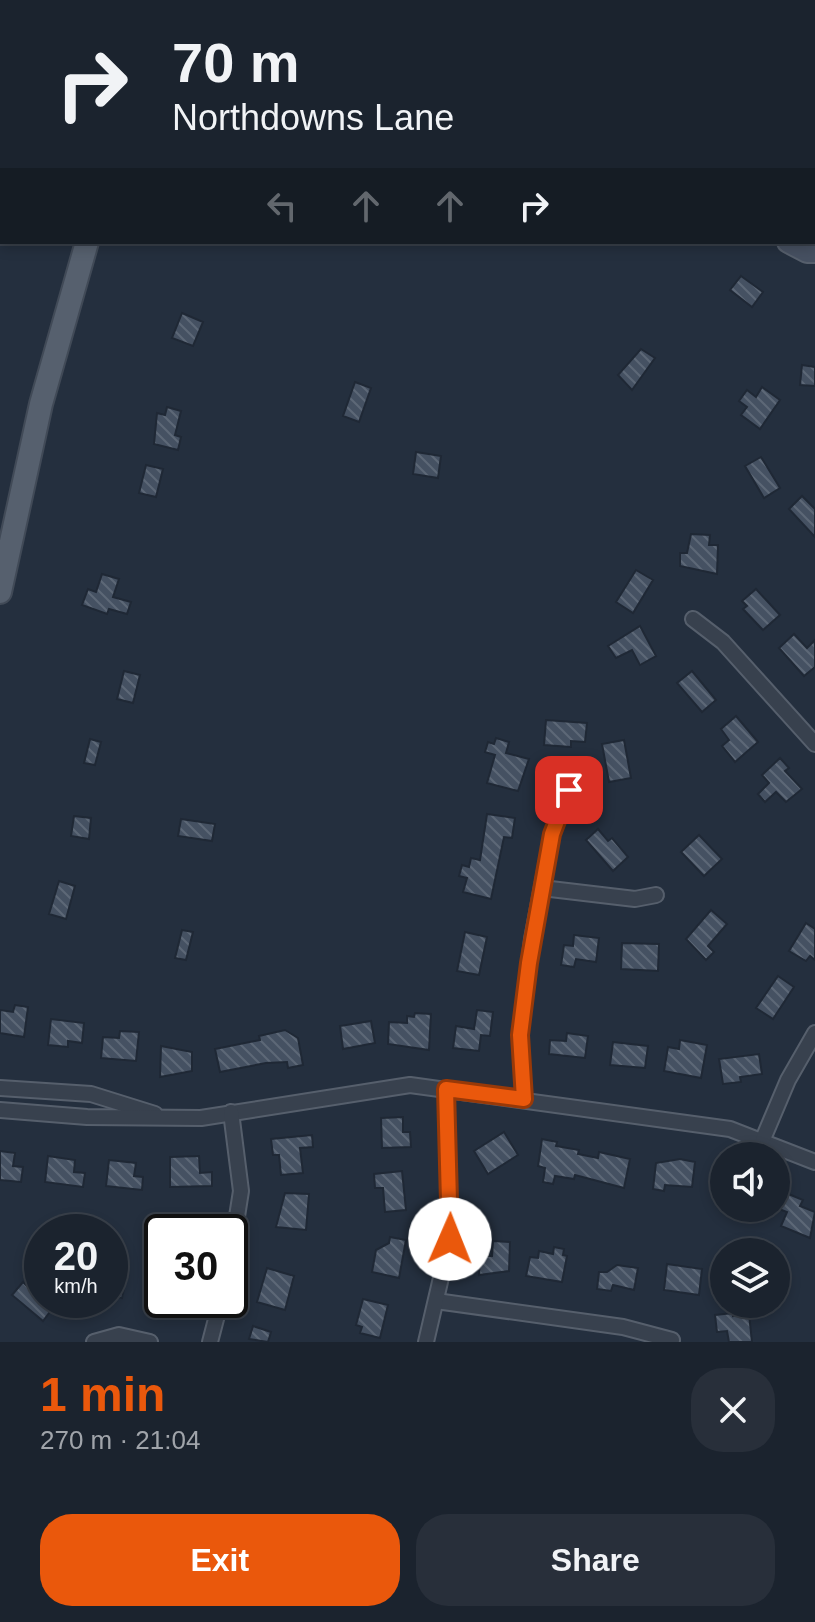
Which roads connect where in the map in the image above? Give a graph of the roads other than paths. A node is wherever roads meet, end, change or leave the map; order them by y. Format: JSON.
{"nodes":[{"id":1,"x":86,"y":244,"type":"edge"},
{"id":2,"x":792,"y":244,"type":"edge"},
{"id":3,"x":815,"y":252,"type":"edge"},
{"id":4,"x":0,"y":592,"type":"edge"},
{"id":5,"x":693,"y":619,"type":"dead end"},
{"id":6,"x":815,"y":744,"type":"edge"},
{"id":7,"x":569,"y":790,"type":"dead end"},
{"id":8,"x":542,"y":888,"type":"junction"},
{"id":9,"x":656,"y":895,"type":"dead end"},
{"id":10,"x":815,"y":1033,"type":"edge"},
{"id":11,"x":0,"y":1088,"type":"edge"},
{"id":12,"x":446,"y":1089,"type":"junction"},
{"id":13,"x":524,"y":1099,"type":"junction"},
{"id":14,"x":0,"y":1110,"type":"edge"},
{"id":15,"x":231,"y":1112,"type":"junction"},
{"id":16,"x":171,"y":1119,"type":"junction"},
{"id":17,"x":763,"y":1139,"type":"junction"},
{"id":18,"x":815,"y":1162,"type":"edge"},
{"id":19,"x":237,"y":1214,"type":"edge"},
{"id":20,"x":436,"y":1301,"type":"junction"},
{"id":21,"x":216,"y":1318,"type":"edge"},
{"id":22,"x":672,"y":1340,"type":"edge"},
{"id":23,"x":94,"y":1342,"type":"edge"},
{"id":24,"x":150,"y":1342,"type":"edge"},
{"id":25,"x":210,"y":1342,"type":"edge"},
{"id":26,"x":426,"y":1342,"type":"edge"}],
"edges":[{"from":1,"to":4,"type":"main road"},
{"from":2,"to":3,"type":"street"},
{"from":5,"to":6,"type":"street"},
{"from":7,"to":8,"type":"street"},
{"from":8,"to":9,"type":"street"},
{"from":8,"to":13,"type":"street"},
{"from":10,"to":17,"type":"street"},
{"from":11,"to":16,"type":"street"},
{"from":12,"to":13,"type":"street"},
{"from":12,"to":15,"type":"street"},
{"from":12,"to":20,"type":"street"},
{"from":13,"to":17,"type":"street"},
{"from":14,"to":16,"type":"street"},
{"from":15,"to":16,"type":"street"},
{"from":15,"to":19,"type":"street"},
{"from":17,"to":18,"type":"street"},
{"from":20,"to":22,"type":"street"},
{"from":20,"to":26,"type":"street"},
{"from":21,"to":25,"type":"street"},
{"from":23,"to":24,"type":"street"}]}
